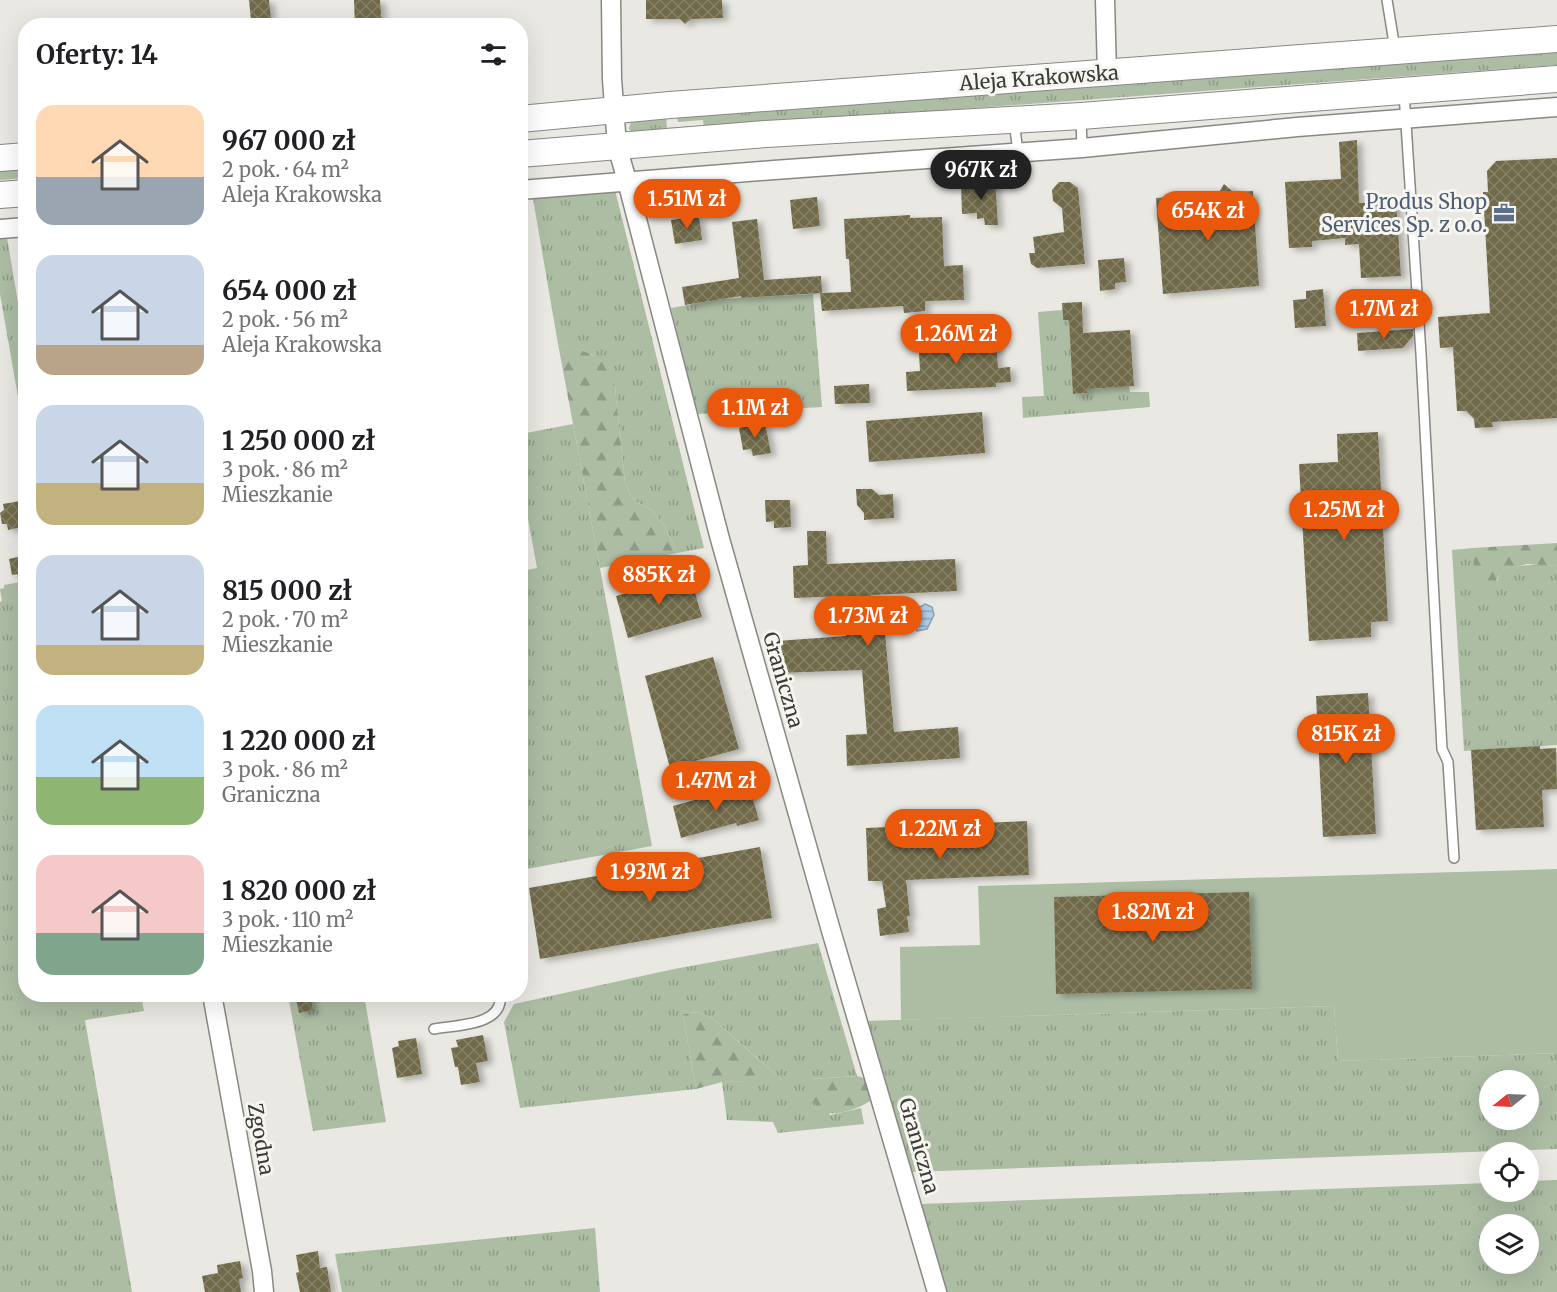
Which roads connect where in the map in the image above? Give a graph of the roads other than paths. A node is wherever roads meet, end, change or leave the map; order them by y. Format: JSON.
{"nodes":[{"id":1,"x":611,"y":0,"type":"edge"},
{"id":2,"x":1105,"y":0,"type":"edge"},
{"id":3,"x":1387,"y":0,"type":"edge"},
{"id":4,"x":1557,"y":39,"type":"edge"},
{"id":5,"x":1396,"y":52,"type":"junction"},
{"id":6,"x":1107,"y":74,"type":"junction"},
{"id":7,"x":1557,"y":79,"type":"edge"},
{"id":8,"x":1404,"y":91,"type":"junction"},
{"id":9,"x":1453,"y":101,"type":"junction"},
{"id":10,"x":1557,"y":107,"type":"edge"},
{"id":11,"x":1366,"y":108,"type":"junction"},
{"id":12,"x":614,"y":111,"type":"junction"},
{"id":13,"x":1304,"y":112,"type":"junction"},
{"id":14,"x":1081,"y":116,"type":"junction"},
{"id":15,"x":528,"y":118,"type":"edge"},
{"id":16,"x":1406,"y":119,"type":"junction"},
{"id":17,"x":1014,"y":121,"type":"junction"},
{"id":18,"x":617,"y":146,"type":"junction"},
{"id":19,"x":1082,"y":148,"type":"junction"},
{"id":20,"x":1018,"y":152,"type":"junction"},
{"id":21,"x":528,"y":153,"type":"edge"},
{"id":22,"x":18,"y":157,"type":"edge"},
{"id":23,"x":0,"y":158,"type":"edge"},
{"id":24,"x":627,"y":181,"type":"junction"},
{"id":25,"x":528,"y":189,"type":"edge"},
{"id":26,"x":18,"y":194,"type":"edge"},
{"id":27,"x":0,"y":195,"type":"edge"},
{"id":28,"x":18,"y":227,"type":"edge"},
{"id":29,"x":0,"y":229,"type":"edge"},
{"id":30,"x":1454,"y":858,"type":"dead end"},
{"id":31,"x":213,"y":1002,"type":"edge"},
{"id":32,"x":500,"y":1002,"type":"edge"},
{"id":33,"x":434,"y":1029,"type":"dead end"},
{"id":34,"x":264,"y":1292,"type":"edge"},
{"id":35,"x":937,"y":1292,"type":"edge"}],
"edges":[{"from":1,"to":12,"type":"street","name":"Graniczna"},
{"from":2,"to":6,"type":"street"},
{"from":3,"to":5,"type":"lane"},
{"from":4,"to":5,"type":"main road","name":"Aleja Krakowska"},
{"from":5,"to":6,"type":"main road","name":"Aleja Krakowska"},
{"from":6,"to":12,"type":"main road","name":"Aleja Krakowska"},
{"from":7,"to":9,"type":"main road","name":"Aleja Krakowska"},
{"from":8,"to":9,"type":"main road","name":"Aleja Krakowska"},
{"from":8,"to":11,"type":"main road","name":"Aleja Krakowska"},
{"from":8,"to":16,"type":"lane"},
{"from":9,"to":10,"type":"street"},
{"from":9,"to":16,"type":"street"},
{"from":11,"to":13,"type":"main road","name":"Aleja Krakowska"},
{"from":11,"to":16,"type":"street"},
{"from":12,"to":15,"type":"main road","name":"Aleja Krakowska"},
{"from":12,"to":18,"type":"street","name":"Graniczna"},
{"from":13,"to":14,"type":"main road","name":"Aleja Krakowska"},
{"from":13,"to":19,"type":"street"},
{"from":14,"to":17,"type":"main road","name":"Aleja Krakowska"},
{"from":14,"to":19,"type":"lane"},
{"from":16,"to":30,"type":"lane"},
{"from":17,"to":18,"type":"main road","name":"Aleja Krakowska"},
{"from":17,"to":20,"type":"lane"},
{"from":18,"to":21,"type":"main road","name":"Aleja Krakowska"},
{"from":18,"to":24,"type":"street","name":"Graniczna"},
{"from":19,"to":20,"type":"street"},
{"from":20,"to":24,"type":"street"},
{"from":22,"to":23,"type":"main road"},
{"from":24,"to":25,"type":"street"},
{"from":24,"to":35,"type":"street","name":"Graniczna"},
{"from":26,"to":27,"type":"main road"},
{"from":28,"to":29,"type":"street"},
{"from":31,"to":34,"type":"street","name":"Zgodna"},
{"from":32,"to":33,"type":"lane"}]}
